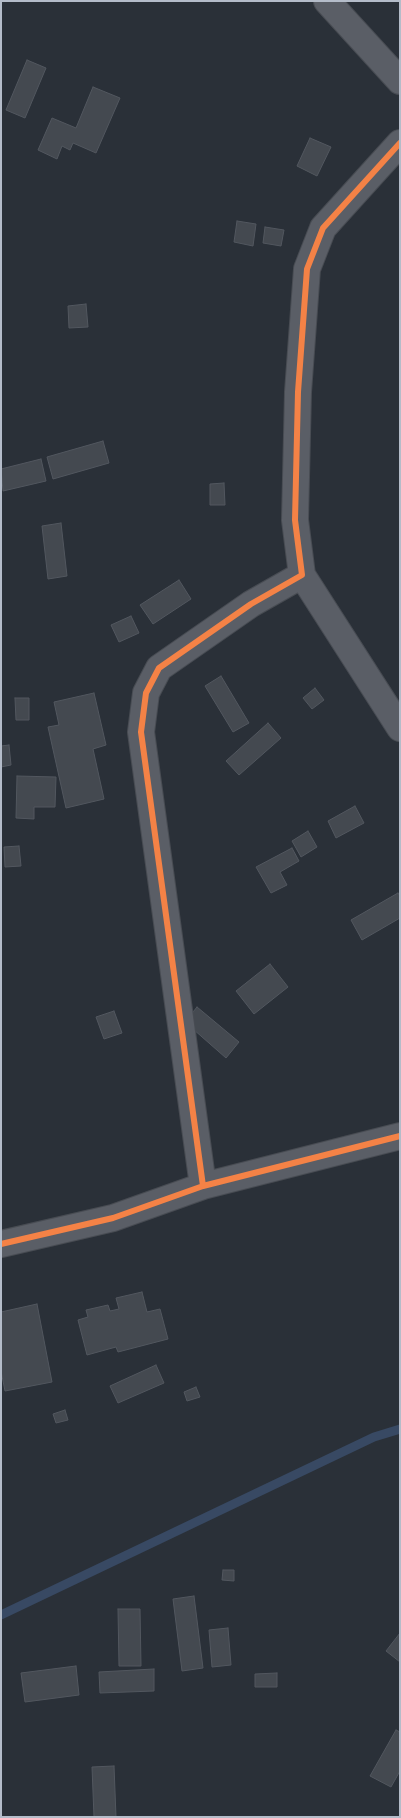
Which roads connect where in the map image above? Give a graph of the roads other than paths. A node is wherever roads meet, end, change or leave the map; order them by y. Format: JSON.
{"nodes":[{"id":1,"x":327,"y":1,"type":"edge"},
{"id":2,"x":400,"y":81,"type":"edge"},
{"id":3,"x":400,"y":143,"type":"edge"},
{"id":4,"x":302,"y":575,"type":"junction"},
{"id":5,"x":400,"y":728,"type":"edge"},
{"id":6,"x":400,"y":1136,"type":"edge"},
{"id":7,"x":203,"y":1186,"type":"junction"},
{"id":8,"x":1,"y":1244,"type":"edge"}],
"edges":[{"from":1,"to":2,"type":"street"},
{"from":3,"to":4,"type":"street"},
{"from":4,"to":5,"type":"street"},
{"from":4,"to":7,"type":"street"},
{"from":6,"to":7,"type":"street"},
{"from":7,"to":8,"type":"street"}]}
